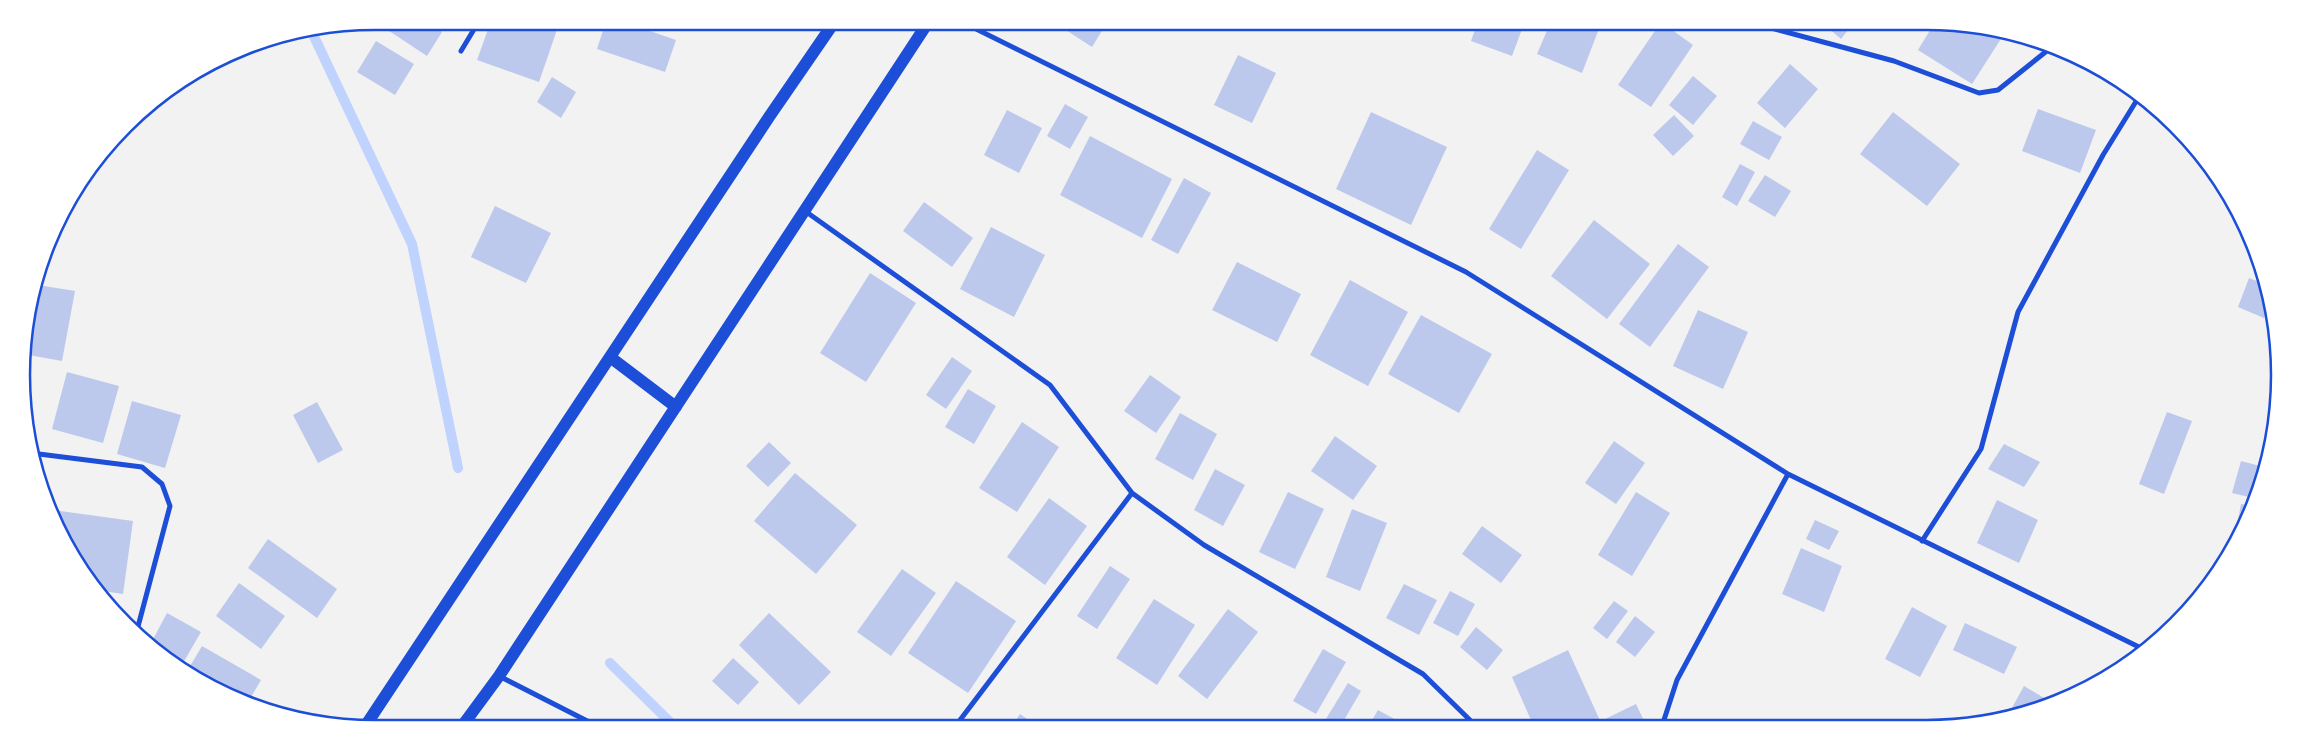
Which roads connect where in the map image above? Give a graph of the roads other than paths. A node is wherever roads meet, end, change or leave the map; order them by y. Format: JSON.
{"nodes":[{"id":1,"x":473,"y":30,"type":"edge"},
{"id":2,"x":829,"y":30,"type":"edge"},
{"id":3,"x":923,"y":30,"type":"edge"},
{"id":4,"x":978,"y":30,"type":"edge"},
{"id":5,"x":1778,"y":30,"type":"edge"},
{"id":6,"x":462,"y":51,"type":"dead end"},
{"id":7,"x":2046,"y":51,"type":"edge"},
{"id":8,"x":2136,"y":101,"type":"edge"},
{"id":9,"x":804,"y":211,"type":"junction"},
{"id":10,"x":610,"y":357,"type":"junction"},
{"id":11,"x":676,"y":407,"type":"junction"},
{"id":12,"x":40,"y":454,"type":"edge"},
{"id":13,"x":1788,"y":474,"type":"junction"},
{"id":14,"x":1132,"y":493,"type":"junction"},
{"id":15,"x":1922,"y":541,"type":"junction"},
{"id":16,"x":138,"y":625,"type":"edge"},
{"id":17,"x":2139,"y":647,"type":"edge"},
{"id":18,"x":499,"y":676,"type":"junction"},
{"id":19,"x":369,"y":720,"type":"edge"},
{"id":20,"x":467,"y":720,"type":"edge"},
{"id":21,"x":585,"y":720,"type":"edge"},
{"id":22,"x":960,"y":720,"type":"edge"},
{"id":23,"x":1470,"y":720,"type":"edge"},
{"id":24,"x":1664,"y":720,"type":"edge"}],
"edges":[{"from":1,"to":6,"type":"street"},
{"from":2,"to":10,"type":"main road"},
{"from":3,"to":9,"type":"main road"},
{"from":4,"to":13,"type":"street"},
{"from":5,"to":7,"type":"street"},
{"from":8,"to":15,"type":"street"},
{"from":9,"to":11,"type":"main road"},
{"from":9,"to":14,"type":"street"},
{"from":10,"to":11,"type":"main road"},
{"from":10,"to":19,"type":"main road"},
{"from":11,"to":18,"type":"main road"},
{"from":12,"to":16,"type":"street"},
{"from":13,"to":15,"type":"street"},
{"from":13,"to":24,"type":"street"},
{"from":14,"to":22,"type":"street"},
{"from":14,"to":23,"type":"street"},
{"from":15,"to":17,"type":"street"},
{"from":18,"to":20,"type":"main road"},
{"from":18,"to":21,"type":"street"}]}
